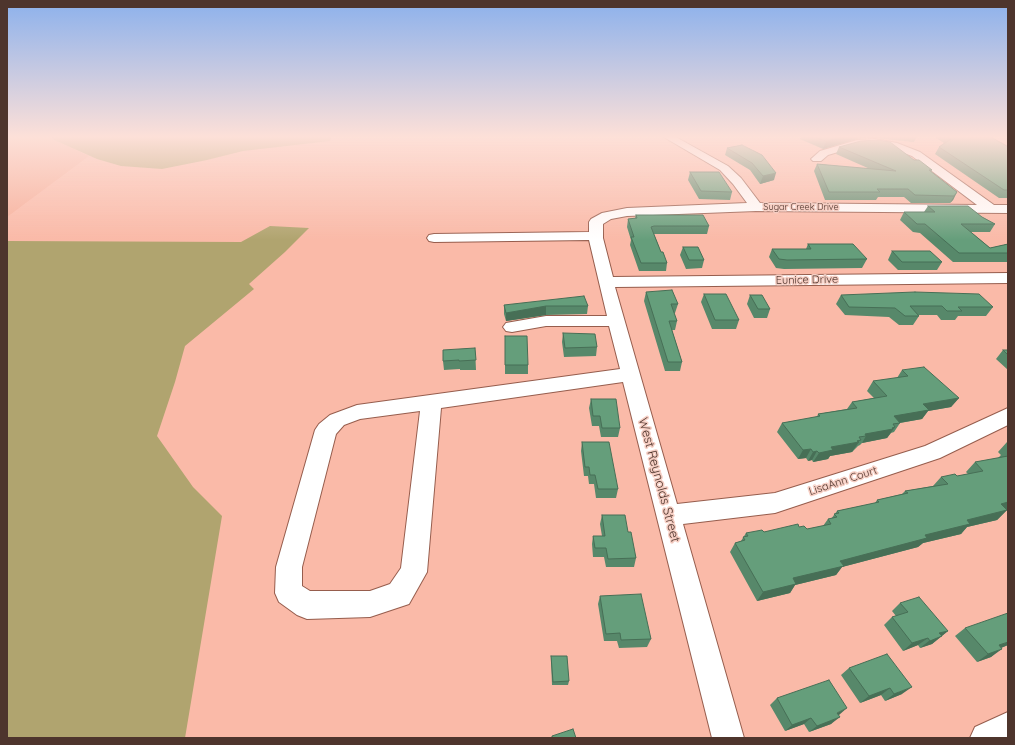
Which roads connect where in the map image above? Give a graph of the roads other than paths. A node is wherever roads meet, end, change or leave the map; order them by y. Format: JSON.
{"nodes":[{"id":1,"x":727,"y":171,"type":"edge"},
{"id":2,"x":939,"y":171,"type":"edge"},
{"id":3,"x":756,"y":207,"type":"junction"},
{"id":4,"x":991,"y":209,"type":"junction"},
{"id":5,"x":1008,"y":209,"type":"edge"},
{"id":6,"x":597,"y":235,"type":"junction"},
{"id":7,"x":434,"y":238,"type":"dead end"},
{"id":8,"x":559,"y":246,"type":"dead end"},
{"id":9,"x":1008,"y":278,"type":"edge"},
{"id":10,"x":606,"y":282,"type":"junction"},
{"id":11,"x":616,"y":321,"type":"junction"},
{"id":12,"x":512,"y":327,"type":"dead end"},
{"id":13,"x":631,"y":374,"type":"junction"},
{"id":14,"x":431,"y":402,"type":"junction"},
{"id":15,"x":1008,"y":416,"type":"edge"},
{"id":16,"x":668,"y":515,"type":"junction"},
{"id":17,"x":1008,"y":728,"type":"edge"},
{"id":18,"x":728,"y":738,"type":"edge"},
{"id":19,"x":986,"y":738,"type":"edge"}],
"edges":[{"from":1,"to":3,"type":"street"},
{"from":2,"to":4,"type":"street"},
{"from":3,"to":4,"type":"street","name":"Sugar Creek Drive"},
{"from":3,"to":6,"type":"street","name":"Sugar Creek Drive"},
{"from":4,"to":5,"type":"street","name":"Sugar Creek Drive"},
{"from":6,"to":7,"type":"street"},
{"from":6,"to":8,"type":"street"},
{"from":6,"to":10,"type":"street","name":"West Reynolds Street"},
{"from":9,"to":10,"type":"street","name":"Eunice Drive"},
{"from":10,"to":11,"type":"street","name":"West Reynolds Street"},
{"from":11,"to":12,"type":"street"},
{"from":11,"to":13,"type":"street","name":"West Reynolds Street"},
{"from":13,"to":14,"type":"street"},
{"from":13,"to":16,"type":"street","name":"West Reynolds Street"},
{"from":14,"to":14,"type":"street"},
{"from":15,"to":16,"type":"street","name":"LisaAnn Court"},
{"from":16,"to":18,"type":"street","name":"West Reynolds Street"},
{"from":17,"to":19,"type":"street"}]}
